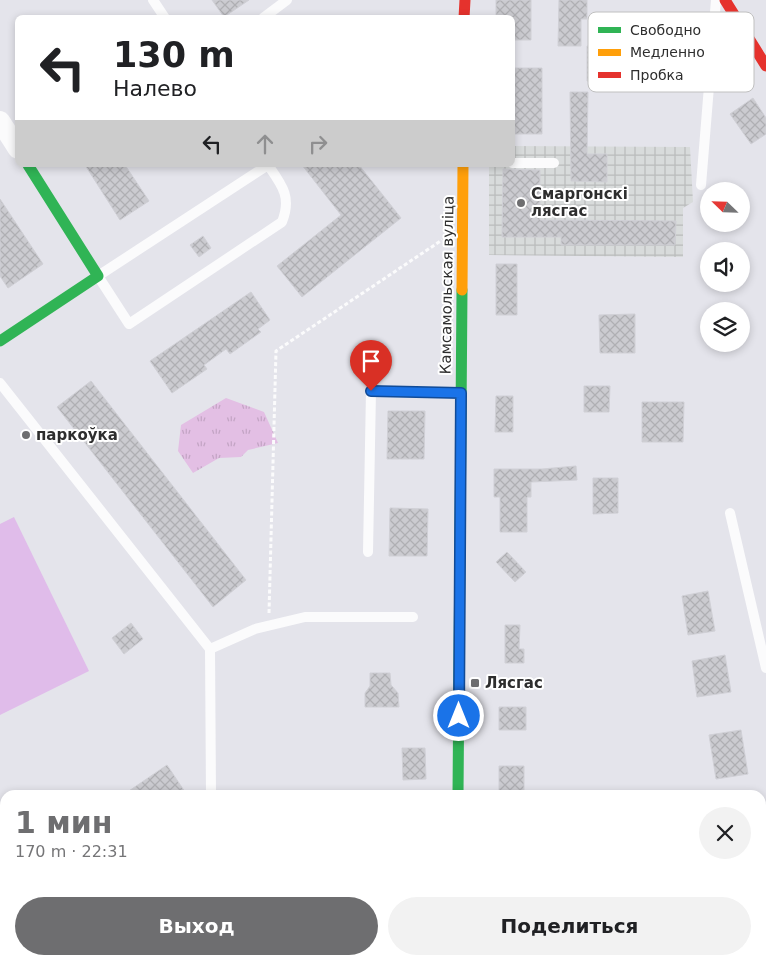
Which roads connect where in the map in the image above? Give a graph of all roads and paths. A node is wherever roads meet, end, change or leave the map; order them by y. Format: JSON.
{"nodes":[{"id":1,"x":153,"y":0,"type":"edge"},
{"id":2,"x":287,"y":0,"type":"edge"},
{"id":3,"x":465,"y":0,"type":"edge"},
{"id":4,"x":725,"y":0,"type":"edge"},
{"id":5,"x":732,"y":12,"type":"edge"},
{"id":6,"x":163,"y":15,"type":"edge"},
{"id":7,"x":267,"y":15,"type":"edge"},
{"id":8,"x":464,"y":15,"type":"edge"},
{"id":9,"x":754,"y":47,"type":"edge"},
{"id":10,"x":766,"y":66,"type":"edge"},
{"id":11,"x":709,"y":92,"type":"edge"},
{"id":12,"x":0,"y":121,"type":"edge"},
{"id":13,"x":15,"y":144,"type":"edge"},
{"id":14,"x":515,"y":163,"type":"edge"},
{"id":15,"x":554,"y":163,"type":"dead end"},
{"id":16,"x":29,"y":167,"type":"edge"},
{"id":17,"x":265,"y":167,"type":"edge"},
{"id":18,"x":269,"y":167,"type":"edge"},
{"id":19,"x":463,"y":167,"type":"edge"},
{"id":20,"x":701,"y":182,"type":"edge"},
{"id":21,"x":449,"y":236,"type":"dead end"},
{"id":22,"x":98,"y":276,"type":"junction"},
{"id":23,"x":0,"y":341,"type":"edge"},
{"id":24,"x":0,"y":382,"type":"edge"},
{"id":25,"x":461,"y":393,"type":"junction"},
{"id":26,"x":730,"y":513,"type":"dead end"},
{"id":27,"x":368,"y":552,"type":"dead end"},
{"id":28,"x":413,"y":617,"type":"dead end"},
{"id":29,"x":269,"y":626,"type":"junction"},
{"id":30,"x":210,"y":649,"type":"junction"},
{"id":31,"x":766,"y":668,"type":"edge"},
{"id":32,"x":211,"y":790,"type":"edge"},
{"id":33,"x":458,"y":790,"type":"edge"}],
"edges":[{"from":1,"to":6,"type":"lane"},
{"from":2,"to":7,"type":"lane"},
{"from":3,"to":8,"type":"main road"},
{"from":4,"to":5,"type":"main road"},
{"from":9,"to":10,"type":"main road"},
{"from":11,"to":20,"type":"lane"},
{"from":12,"to":13,"type":"street"},
{"from":14,"to":15,"type":"lane"},
{"from":16,"to":22,"type":"main road"},
{"from":17,"to":22,"type":"lane"},
{"from":18,"to":22,"type":"lane"},
{"from":19,"to":25,"type":"main road","name":"Камсамольская вуліца"},
{"from":21,"to":29,"type":"path"},
{"from":22,"to":23,"type":"main road"},
{"from":24,"to":30,"type":"lane"},
{"from":25,"to":27,"type":"lane"},
{"from":25,"to":33,"type":"main road","name":"Камсамольская вуліца"},
{"from":26,"to":31,"type":"lane"},
{"from":28,"to":29,"type":"lane"},
{"from":29,"to":30,"type":"lane"},
{"from":30,"to":32,"type":"lane"}]}
